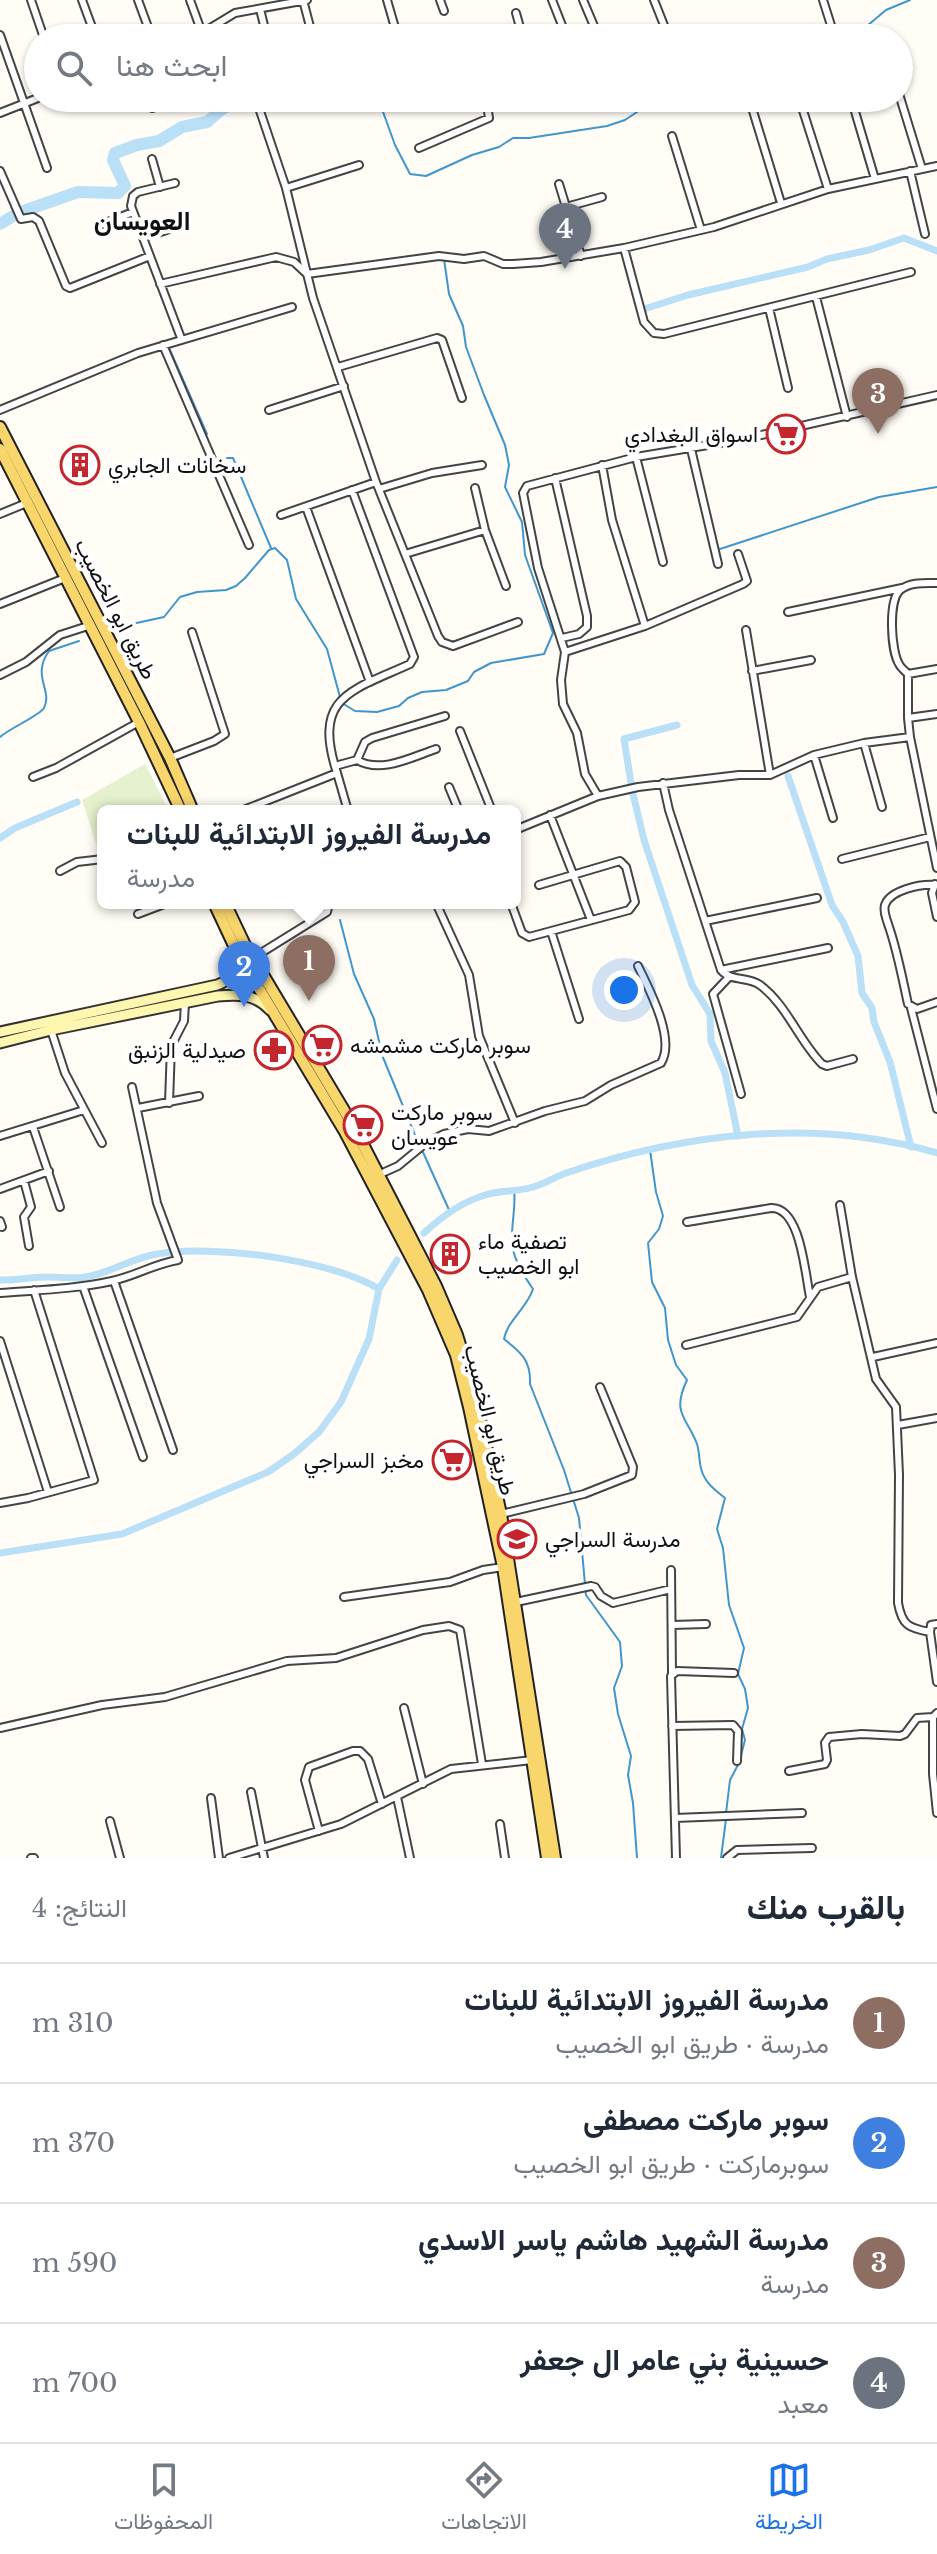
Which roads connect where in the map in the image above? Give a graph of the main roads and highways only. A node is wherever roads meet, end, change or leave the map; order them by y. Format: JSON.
{"nodes":[{"id":1,"x":0,"y":427,"type":"edge"},
{"id":2,"x":0,"y":449,"type":"edge"},
{"id":3,"x":176,"y":785,"type":"junction"},
{"id":4,"x":180,"y":805,"type":"edge"},
{"id":5,"x":189,"y":805,"type":"edge"},
{"id":6,"x":217,"y":909,"type":"edge"},
{"id":7,"x":228,"y":909,"type":"edge"},
{"id":8,"x":236,"y":950,"type":"junction"},
{"id":9,"x":279,"y":1020,"type":"junction"},
{"id":10,"x":0,"y":1032,"type":"edge"},
{"id":11,"x":0,"y":1043,"type":"edge"},
{"id":12,"x":350,"y":1130,"type":"junction"},
{"id":13,"x":522,"y":1660,"type":"junction"},
{"id":14,"x":547,"y":1858,"type":"edge"},
{"id":15,"x":555,"y":1858,"type":"edge"}],
"edges":[{"from":1,"to":3,"type":"main road","name":"طريق ابو الخصيب"},
{"from":2,"to":3,"type":"main road","name":"طريق ابو الخصيب"},
{"from":3,"to":4,"type":"main road","name":"طريق ابو الخصيب"},
{"from":3,"to":5,"type":"main road","name":"طريق ابو الخصيب"},
{"from":6,"to":8,"type":"main road","name":"طريق ابو الخصيب"},
{"from":7,"to":12,"type":"main road","name":"طريق ابو الخصيب"},
{"from":8,"to":9,"type":"main road","name":"طريق ابو الخصيب"},
{"from":8,"to":10,"type":"main road"},
{"from":9,"to":11,"type":"main road"},
{"from":9,"to":12,"type":"main road","name":"طريق ابو الخصيب"},
{"from":12,"to":13,"type":"main road","name":"طريق ابو الخصيب"},
{"from":12,"to":13,"type":"main road","name":"طريق ابو الخصيب"},
{"from":13,"to":14,"type":"main road","name":"طريق ابو الخصيب"},
{"from":13,"to":15,"type":"main road","name":"طريق ابو الخصيب"}]}
